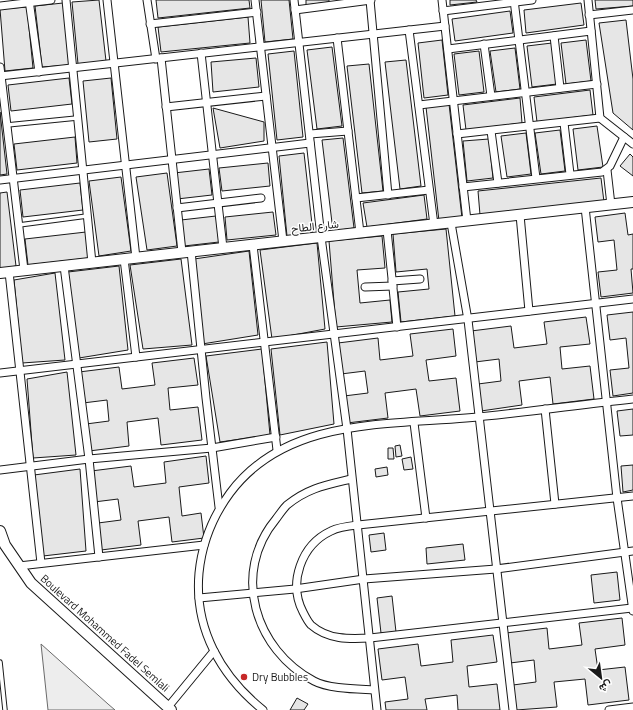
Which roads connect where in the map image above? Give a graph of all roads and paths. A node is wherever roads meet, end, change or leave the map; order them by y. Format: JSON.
{"nodes":[{"id":1,"x":51,"y":0,"type":"edge"},
{"id":2,"x":66,"y":0,"type":"edge"},
{"id":3,"x":107,"y":0,"type":"edge"},
{"id":4,"x":147,"y":0,"type":"edge"},
{"id":5,"x":256,"y":0,"type":"edge"},
{"id":6,"x":294,"y":0,"type":"edge"},
{"id":7,"x":370,"y":0,"type":"edge"},
{"id":8,"x":442,"y":0,"type":"edge"},
{"id":9,"x":532,"y":0,"type":"edge"},
{"id":10,"x":588,"y":0,"type":"edge"},
{"id":11,"x":29,"y":1,"type":"edge"},
{"id":12,"x":514,"y":1,"type":"edge"},
{"id":13,"x":333,"y":2,"type":"edge"},
{"id":14,"x":481,"y":3,"type":"edge"},
{"id":15,"x":0,"y":6,"type":"edge"},
{"id":16,"x":295,"y":10,"type":"junction"},
{"id":17,"x":633,"y":10,"type":"edge"},
{"id":18,"x":444,"y":11,"type":"junction"},
{"id":19,"x":257,"y":12,"type":"junction"},
{"id":20,"x":589,"y":14,"type":"junction"},
{"id":21,"x":150,"y":24,"type":"junction"},
{"id":22,"x":445,"y":26,"type":"junction"},
{"id":23,"x":409,"y":30,"type":"junction"},
{"id":24,"x":591,"y":31,"type":"junction"},
{"id":25,"x":373,"y":34,"type":"junction"},
{"id":26,"x":554,"y":36,"type":"junction"},
{"id":27,"x":337,"y":38,"type":"junction"},
{"id":28,"x":519,"y":40,"type":"junction"},
{"id":29,"x":299,"y":42,"type":"junction"},
{"id":30,"x":484,"y":44,"type":"junction"},
{"id":31,"x":261,"y":47,"type":"junction"},
{"id":32,"x":448,"y":49,"type":"junction"},
{"id":33,"x":201,"y":54,"type":"junction"},
{"id":34,"x":159,"y":59,"type":"junction"},
{"id":35,"x":114,"y":64,"type":"junction"},
{"id":36,"x":0,"y":67,"type":"edge"},
{"id":37,"x":72,"y":68,"type":"junction"},
{"id":38,"x":39,"y":72,"type":"junction"},
{"id":39,"x":1,"y":76,"type":"edge"},
{"id":40,"x":597,"y":84,"type":"junction"},
{"id":41,"x":560,"y":88,"type":"junction"},
{"id":42,"x":525,"y":92,"type":"junction"},
{"id":43,"x":266,"y":96,"type":"junction"},
{"id":44,"x":491,"y":96,"type":"junction"},
{"id":45,"x":454,"y":101,"type":"junction"},
{"id":46,"x":206,"y":102,"type":"junction"},
{"id":47,"x":419,"y":105,"type":"junction"},
{"id":48,"x":166,"y":107,"type":"junction"},
{"id":49,"x":77,"y":118,"type":"junction"},
{"id":50,"x":600,"y":118,"type":"junction"},
{"id":51,"x":564,"y":123,"type":"junction"},
{"id":52,"x":7,"y":126,"type":"junction"},
{"id":53,"x":530,"y":126,"type":"junction"},
{"id":54,"x":348,"y":131,"type":"junction"},
{"id":55,"x":491,"y":131,"type":"junction"},
{"id":56,"x":310,"y":134,"type":"junction"},
{"id":57,"x":457,"y":134,"type":"junction"},
{"id":58,"x":624,"y":137,"type":"junction"},
{"id":59,"x":310,"y":143,"type":"junction"},
{"id":60,"x":633,"y":144,"type":"edge"},
{"id":61,"x":272,"y":148,"type":"junction"},
{"id":62,"x":212,"y":155,"type":"junction"},
{"id":63,"x":172,"y":160,"type":"junction"},
{"id":64,"x":126,"y":165,"type":"junction"},
{"id":65,"x":82,"y":170,"type":"junction"},
{"id":66,"x":607,"y":170,"type":"junction"},
{"id":67,"x":570,"y":174,"type":"junction"},
{"id":68,"x":13,"y":178,"type":"junction"},
{"id":69,"x":536,"y":178,"type":"junction"},
{"id":70,"x":0,"y":180,"type":"edge"},
{"id":71,"x":498,"y":182,"type":"junction"},
{"id":72,"x":463,"y":187,"type":"junction"},
{"id":73,"x":429,"y":190,"type":"junction"},
{"id":74,"x":388,"y":195,"type":"junction"},
{"id":75,"x":261,"y":198,"type":"dead end"},
{"id":76,"x":356,"y":198,"type":"junction"},
{"id":77,"x":633,"y":202,"type":"edge"},
{"id":78,"x":217,"y":203,"type":"junction"},
{"id":79,"x":611,"y":205,"type":"junction"},
{"id":80,"x":177,"y":208,"type":"junction"},
{"id":81,"x":585,"y":208,"type":"junction"},
{"id":82,"x":520,"y":215,"type":"junction"},
{"id":83,"x":87,"y":216,"type":"junction"},
{"id":84,"x":467,"y":221,"type":"junction"},
{"id":85,"x":451,"y":223,"type":"junction"},
{"id":86,"x":434,"y":224,"type":"junction"},
{"id":87,"x":18,"y":225,"type":"junction"},
{"id":88,"x":387,"y":230,"type":"junction"},
{"id":89,"x":360,"y":233,"type":"junction"},
{"id":90,"x":321,"y":237,"type":"junction"},
{"id":91,"x":283,"y":241,"type":"junction"},
{"id":92,"x":253,"y":245,"type":"junction"},
{"id":93,"x":222,"y":248,"type":"junction"},
{"id":94,"x":187,"y":252,"type":"junction"},
{"id":95,"x":136,"y":258,"type":"junction"},
{"id":96,"x":124,"y":259,"type":"junction"},
{"id":97,"x":92,"y":263,"type":"junction"},
{"id":98,"x":64,"y":266,"type":"junction"},
{"id":99,"x":24,"y":270,"type":"junction"},
{"id":100,"x":5,"y":273,"type":"edge"},
{"id":101,"x":420,"y":278,"type":"dead end"},
{"id":102,"x":393,"y":284,"type":"junction"},
{"id":103,"x":365,"y":287,"type":"dead end"},
{"id":104,"x":633,"y":299,"type":"edge"},
{"id":105,"x":595,"y":304,"type":"junction"},
{"id":106,"x":529,"y":311,"type":"junction"},
{"id":107,"x":468,"y":320,"type":"junction"},
{"id":108,"x":397,"y":327,"type":"junction"},
{"id":109,"x":335,"y":333,"type":"junction"},
{"id":110,"x":265,"y":342,"type":"junction"},
{"id":111,"x":201,"y":350,"type":"junction"},
{"id":112,"x":136,"y":357,"type":"junction"},
{"id":113,"x":77,"y":363,"type":"junction"},
{"id":114,"x":21,"y":370,"type":"junction"},
{"id":115,"x":0,"y":373,"type":"edge"},
{"id":116,"x":633,"y":399,"type":"edge"},
{"id":117,"x":606,"y":402,"type":"junction"},
{"id":118,"x":545,"y":409,"type":"junction"},
{"id":119,"x":479,"y":417,"type":"junction"},
{"id":120,"x":414,"y":422,"type":"junction"},
{"id":121,"x":347,"y":428,"type":"junction"},
{"id":122,"x":276,"y":437,"type":"junction"},
{"id":123,"x":212,"y":448,"type":"junction"},
{"id":124,"x":277,"y":450,"type":"junction"},
{"id":125,"x":89,"y":459,"type":"junction"},
{"id":126,"x":31,"y":467,"type":"junction"},
{"id":127,"x":0,"y":470,"type":"edge"},
{"id":128,"x":351,"y":479,"type":"junction"},
{"id":129,"x":633,"y":496,"type":"edge"},
{"id":130,"x":616,"y":498,"type":"junction"},
{"id":131,"x":555,"y":504,"type":"junction"},
{"id":132,"x":219,"y":507,"type":"junction"},
{"id":133,"x":491,"y":512,"type":"junction"},
{"id":134,"x":426,"y":518,"type":"junction"},
{"id":135,"x":358,"y":525,"type":"junction"},
{"id":136,"x":0,"y":532,"type":"edge"},
{"id":137,"x":204,"y":544,"type":"junction"},
{"id":138,"x":629,"y":551,"type":"edge"},
{"id":139,"x":99,"y":557,"type":"junction"},
{"id":140,"x":41,"y":563,"type":"junction"},
{"id":141,"x":19,"y":566,"type":"junction"},
{"id":142,"x":496,"y":569,"type":"junction"},
{"id":143,"x":364,"y":580,"type":"junction"},
{"id":144,"x":295,"y":589,"type":"junction"},
{"id":145,"x":251,"y":593,"type":"junction"},
{"id":146,"x":199,"y":598,"type":"junction"},
{"id":147,"x":632,"y":608,"type":"edge"},
{"id":148,"x":633,"y":611,"type":"edge"},
{"id":149,"x":504,"y":622,"type":"junction"},
{"id":150,"x":370,"y":638,"type":"junction"},
{"id":151,"x":214,"y":651,"type":"junction"},
{"id":152,"x":0,"y":662,"type":"edge"},
{"id":153,"x":374,"y":690,"type":"junction"},
{"id":154,"x":633,"y":707,"type":"edge"},
{"id":155,"x":170,"y":708,"type":"edge"},
{"id":156,"x":5,"y":710,"type":"edge"},
{"id":157,"x":264,"y":710,"type":"edge"},
{"id":158,"x":377,"y":710,"type":"edge"},
{"id":159,"x":513,"y":710,"type":"edge"},
{"id":160,"x":609,"y":710,"type":"edge"}],
"edges":[{"from":1,"to":11,"type":"street"},
{"from":2,"to":37,"type":"street"},
{"from":3,"to":35,"type":"street"},
{"from":4,"to":21,"type":"street"},
{"from":5,"to":19,"type":"street"},
{"from":6,"to":16,"type":"street"},
{"from":7,"to":13,"type":"street"},
{"from":7,"to":25,"type":"street"},
{"from":8,"to":18,"type":"street"},
{"from":9,"to":12,"type":"street"},
{"from":10,"to":20,"type":"street"},
{"from":11,"to":15,"type":"street"},
{"from":11,"to":38,"type":"street"},
{"from":12,"to":14,"type":"street"},
{"from":12,"to":28,"type":"street"},
{"from":13,"to":16,"type":"street"},
{"from":14,"to":18,"type":"street"},
{"from":16,"to":29,"type":"street"},
{"from":17,"to":20,"type":"street"},
{"from":18,"to":22,"type":"street"},
{"from":19,"to":21,"type":"street"},
{"from":19,"to":31,"type":"street"},
{"from":20,"to":24,"type":"street"},
{"from":21,"to":34,"type":"street"},
{"from":22,"to":23,"type":"street"},
{"from":22,"to":32,"type":"street"},
{"from":23,"to":25,"type":"street"},
{"from":23,"to":47,"type":"street"},
{"from":24,"to":26,"type":"street"},
{"from":24,"to":40,"type":"street"},
{"from":25,"to":27,"type":"street"},
{"from":25,"to":74,"type":"street"},
{"from":26,"to":28,"type":"street"},
{"from":26,"to":41,"type":"street"},
{"from":27,"to":29,"type":"street"},
{"from":27,"to":54,"type":"street"},
{"from":28,"to":30,"type":"street"},
{"from":28,"to":42,"type":"street"},
{"from":29,"to":31,"type":"street"},
{"from":29,"to":56,"type":"street"},
{"from":30,"to":32,"type":"street"},
{"from":30,"to":44,"type":"street"},
{"from":31,"to":33,"type":"street"},
{"from":31,"to":43,"type":"street"},
{"from":32,"to":45,"type":"street"},
{"from":33,"to":34,"type":"street"},
{"from":33,"to":46,"type":"street"},
{"from":34,"to":35,"type":"street"},
{"from":34,"to":48,"type":"street"},
{"from":35,"to":37,"type":"street"},
{"from":35,"to":64,"type":"street"},
{"from":36,"to":39,"type":"street"},
{"from":37,"to":38,"type":"street"},
{"from":37,"to":49,"type":"street"},
{"from":38,"to":39,"type":"street"},
{"from":39,"to":52,"type":"street"},
{"from":40,"to":41,"type":"street"},
{"from":40,"to":50,"type":"street"},
{"from":41,"to":42,"type":"street"},
{"from":42,"to":44,"type":"street"},
{"from":42,"to":53,"type":"street"},
{"from":43,"to":46,"type":"street"},
{"from":43,"to":61,"type":"street"},
{"from":44,"to":45,"type":"street"},
{"from":45,"to":47,"type":"street"},
{"from":45,"to":57,"type":"street"},
{"from":46,"to":48,"type":"street"},
{"from":46,"to":62,"type":"street"},
{"from":47,"to":73,"type":"street"},
{"from":48,"to":63,"type":"street"},
{"from":49,"to":52,"type":"lane"},
{"from":49,"to":65,"type":"street"},
{"from":50,"to":51,"type":"street"},
{"from":50,"to":58,"type":"street"},
{"from":51,"to":53,"type":"street"},
{"from":51,"to":67,"type":"street"},
{"from":52,"to":68,"type":"street"},
{"from":53,"to":55,"type":"street"},
{"from":53,"to":69,"type":"street"},
{"from":54,"to":56,"type":"street"},
{"from":54,"to":76,"type":"street"},
{"from":55,"to":57,"type":"street"},
{"from":55,"to":71,"type":"street"},
{"from":56,"to":59,"type":"street"},
{"from":57,"to":72,"type":"street"},
{"from":58,"to":60,"type":"street"},
{"from":58,"to":66,"type":"street"},
{"from":59,"to":61,"type":"street"},
{"from":59,"to":90,"type":"street"},
{"from":61,"to":62,"type":"street"},
{"from":61,"to":91,"type":"street"},
{"from":62,"to":63,"type":"street"},
{"from":62,"to":78,"type":"street"},
{"from":63,"to":64,"type":"street"},
{"from":63,"to":80,"type":"street"},
{"from":64,"to":65,"type":"street"},
{"from":64,"to":95,"type":"street"},
{"from":65,"to":68,"type":"street"},
{"from":65,"to":83,"type":"street"},
{"from":66,"to":67,"type":"street"},
{"from":66,"to":79,"type":"street"},
{"from":67,"to":69,"type":"street"},
{"from":68,"to":70,"type":"street"},
{"from":68,"to":87,"type":"street"},
{"from":69,"to":71,"type":"street"},
{"from":71,"to":72,"type":"street"},
{"from":72,"to":84,"type":"street"},
{"from":73,"to":74,"type":"street"},
{"from":73,"to":86,"type":"street"},
{"from":74,"to":76,"type":"street"},
{"from":75,"to":78,"type":"street"},
{"from":76,"to":89,"type":"street"},
{"from":77,"to":79,"type":"street","name":"شارع الطاح"},
{"from":78,"to":80,"type":"street"},
{"from":78,"to":93,"type":"street"},
{"from":79,"to":81,"type":"street","name":"شارع الطاح"},
{"from":80,"to":94,"type":"street"},
{"from":81,"to":82,"type":"street","name":"شارع الطاح"},
{"from":81,"to":105,"type":"street"},
{"from":82,"to":84,"type":"street","name":"شارع الطاح"},
{"from":82,"to":106,"type":"street"},
{"from":83,"to":87,"type":"lane"},
{"from":83,"to":97,"type":"street"},
{"from":84,"to":85,"type":"street","name":"شارع الطاح"},
{"from":85,"to":86,"type":"street","name":"شارع الطاح"},
{"from":85,"to":107,"type":"street"},
{"from":86,"to":88,"type":"street","name":"شارع الطاح"},
{"from":87,"to":99,"type":"street"},
{"from":88,"to":89,"type":"street","name":"شارع الطاح"},
{"from":88,"to":102,"type":"street"},
{"from":89,"to":90,"type":"street","name":"شارع الطاح"},
{"from":90,"to":91,"type":"street","name":"شارع الطاح"},
{"from":90,"to":109,"type":"street"},
{"from":91,"to":92,"type":"street","name":"شارع الطاح"},
{"from":92,"to":93,"type":"street","name":"شارع الطاح"},
{"from":92,"to":110,"type":"street"},
{"from":93,"to":94,"type":"street","name":"شارع الطاح"},
{"from":94,"to":95,"type":"street","name":"شارع الطاح"},
{"from":94,"to":111,"type":"street"},
{"from":95,"to":96,"type":"street","name":"شارع الطاح"},
{"from":96,"to":97,"type":"street","name":"شارع الطاح"},
{"from":96,"to":112,"type":"street"},
{"from":97,"to":98,"type":"street","name":"شارع الطاح"},
{"from":98,"to":99,"type":"street","name":"شارع الطاح"},
{"from":98,"to":113,"type":"street"},
{"from":99,"to":100,"type":"street","name":"شارع الطاح"},
{"from":100,"to":114,"type":"street"},
{"from":101,"to":102,"type":"street"},
{"from":102,"to":103,"type":"street"},
{"from":102,"to":108,"type":"street"},
{"from":104,"to":105,"type":"street"},
{"from":105,"to":106,"type":"street"},
{"from":105,"to":117,"type":"street"},
{"from":106,"to":107,"type":"street"},
{"from":107,"to":108,"type":"street"},
{"from":107,"to":119,"type":"street"},
{"from":108,"to":109,"type":"street"},
{"from":109,"to":110,"type":"street"},
{"from":109,"to":121,"type":"street"},
{"from":110,"to":111,"type":"street"},
{"from":110,"to":122,"type":"street"},
{"from":111,"to":112,"type":"street"},
{"from":111,"to":123,"type":"street"},
{"from":112,"to":113,"type":"street"},
{"from":113,"to":114,"type":"street"},
{"from":113,"to":125,"type":"street"},
{"from":114,"to":115,"type":"street"},
{"from":114,"to":126,"type":"street"},
{"from":116,"to":117,"type":"street"},
{"from":117,"to":118,"type":"street"},
{"from":117,"to":130,"type":"street"},
{"from":118,"to":119,"type":"street"},
{"from":118,"to":131,"type":"street"},
{"from":119,"to":120,"type":"street"},
{"from":119,"to":133,"type":"street"},
{"from":120,"to":121,"type":"street"},
{"from":120,"to":134,"type":"street"},
{"from":121,"to":124,"type":"street"},
{"from":121,"to":128,"type":"street"},
{"from":122,"to":123,"type":"street"},
{"from":122,"to":124,"type":"street"},
{"from":123,"to":125,"type":"street"},
{"from":123,"to":132,"type":"street"},
{"from":124,"to":132,"type":"street"},
{"from":125,"to":126,"type":"street"},
{"from":125,"to":139,"type":"street"},
{"from":126,"to":127,"type":"street"},
{"from":126,"to":140,"type":"street"},
{"from":128,"to":135,"type":"street"},
{"from":128,"to":145,"type":"street"},
{"from":129,"to":130,"type":"street"},
{"from":130,"to":131,"type":"street"},
{"from":130,"to":138,"type":"street"},
{"from":131,"to":133,"type":"street"},
{"from":132,"to":137,"type":"street"},
{"from":133,"to":134,"type":"street"},
{"from":133,"to":142,"type":"street"},
{"from":134,"to":135,"type":"street"},
{"from":135,"to":143,"type":"street"},
{"from":135,"to":144,"type":"street"},
{"from":136,"to":141,"type":"street","name":"Boulevard Mohammed Fadel Semlali"},
{"from":137,"to":139,"type":"street"},
{"from":137,"to":146,"type":"street"},
{"from":138,"to":142,"type":"street"},
{"from":138,"to":147,"type":"street"},
{"from":139,"to":140,"type":"street"},
{"from":140,"to":141,"type":"street"},
{"from":141,"to":155,"type":"street","name":"Boulevard Mohammed Fadel Semlali"},
{"from":142,"to":143,"type":"street"},
{"from":142,"to":149,"type":"street"},
{"from":143,"to":144,"type":"street"},
{"from":143,"to":150,"type":"street"},
{"from":144,"to":145,"type":"street"},
{"from":144,"to":150,"type":"street"},
{"from":145,"to":146,"type":"street"},
{"from":145,"to":153,"type":"street"},
{"from":146,"to":151,"type":"street"},
{"from":147,"to":148,"type":"street"},
{"from":147,"to":149,"type":"street"},
{"from":149,"to":150,"type":"street"},
{"from":149,"to":159,"type":"street"},
{"from":150,"to":153,"type":"street"},
{"from":151,"to":155,"type":"street"},
{"from":151,"to":157,"type":"street"},
{"from":152,"to":156,"type":"lane"},
{"from":153,"to":158,"type":"street"},
{"from":154,"to":160,"type":"street"}]}
